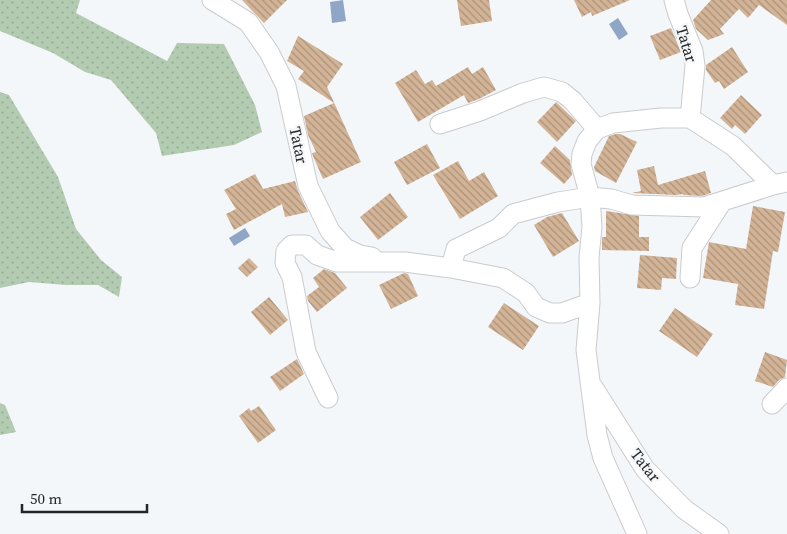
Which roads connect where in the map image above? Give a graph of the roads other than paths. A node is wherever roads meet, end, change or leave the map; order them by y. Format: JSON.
{"nodes":[{"id":1,"x":212,"y":0,"type":"edge"},
{"id":2,"x":674,"y":0,"type":"edge"},
{"id":3,"x":690,"y":118,"type":"junction"},
{"id":4,"x":440,"y":124,"type":"dead end"},
{"id":5,"x":597,"y":129,"type":"junction"},
{"id":6,"x":780,"y":184,"type":"edge"},
{"id":7,"x":590,"y":197,"type":"junction"},
{"id":8,"x":721,"y":202,"type":"junction"},
{"id":9,"x":405,"y":262,"type":"junction"},
{"id":10,"x":451,"y":268,"type":"junction"},
{"id":11,"x":690,"y":278,"type":"dead end"},
{"id":12,"x":590,"y":303,"type":"junction"},
{"id":13,"x":590,"y":381,"type":"junction"},
{"id":14,"x":787,"y":388,"type":"edge"},
{"id":15,"x":328,"y":398,"type":"dead end"},
{"id":16,"x":772,"y":404,"type":"dead end"},
{"id":17,"x":636,"y":534,"type":"edge"},
{"id":18,"x":719,"y":534,"type":"edge"}],
"edges":[{"from":1,"to":9,"type":"street","name":"Tatar"},
{"from":2,"to":3,"type":"street","name":"Tatar"},
{"from":3,"to":5,"type":"street"},
{"from":3,"to":6,"type":"street"},
{"from":4,"to":5,"type":"street"},
{"from":5,"to":7,"type":"street","name":"Tatar"},
{"from":6,"to":8,"type":"street"},
{"from":7,"to":8,"type":"street"},
{"from":7,"to":10,"type":"street"},
{"from":7,"to":12,"type":"street","name":"Tatar"},
{"from":8,"to":11,"type":"street"},
{"from":9,"to":10,"type":"street","name":"Tatar"},
{"from":9,"to":15,"type":"street","name":"Tatar"},
{"from":10,"to":12,"type":"street","name":"Tatar"},
{"from":12,"to":13,"type":"street","name":"Tatar"},
{"from":13,"to":17,"type":"street","name":"Tatar"},
{"from":13,"to":18,"type":"street","name":"Tatar"},
{"from":14,"to":16,"type":"street"}]}
